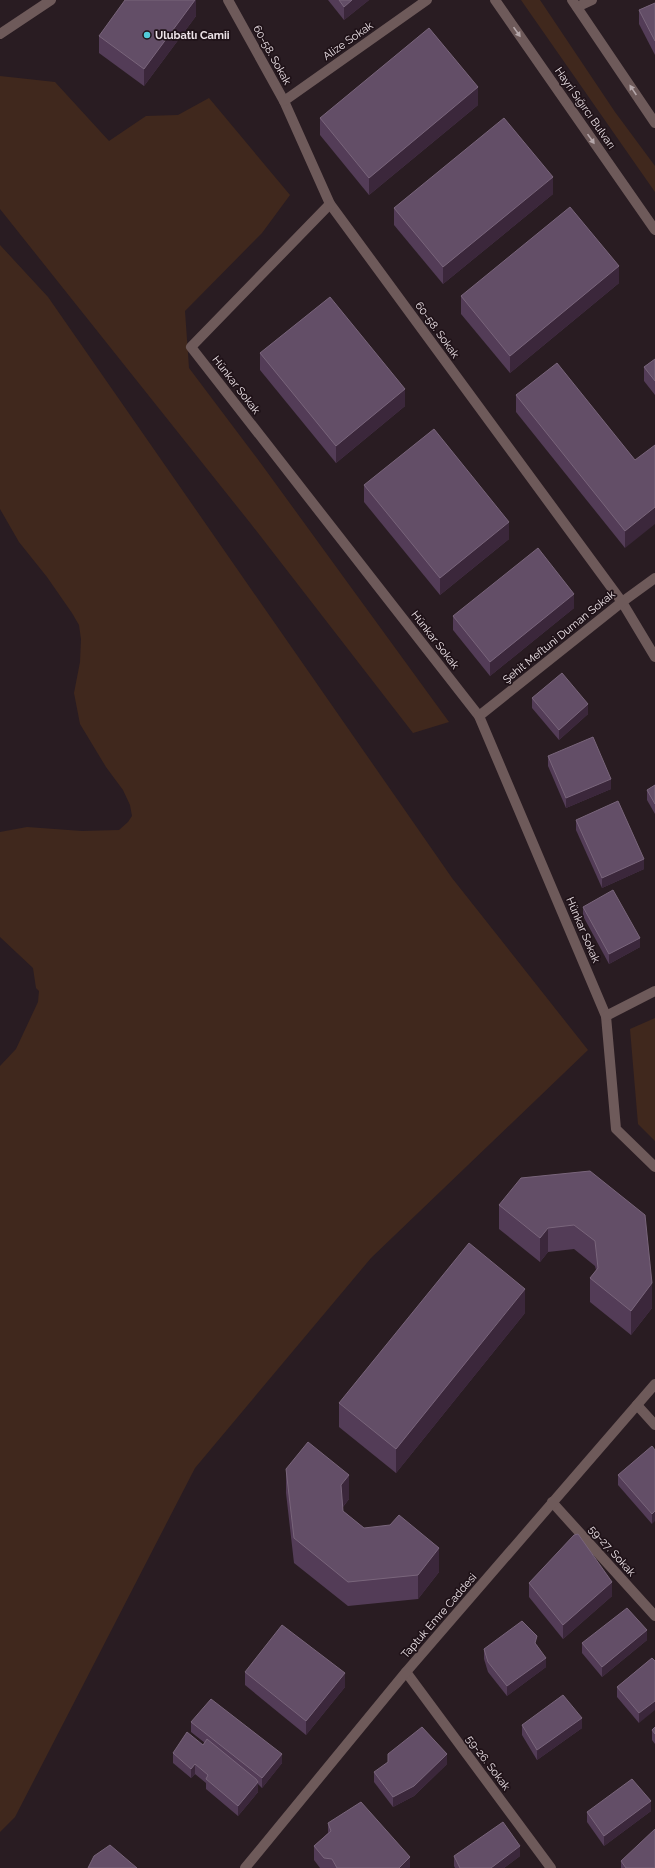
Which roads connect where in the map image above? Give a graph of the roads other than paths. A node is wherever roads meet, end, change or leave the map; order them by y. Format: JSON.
{"nodes":[{"id":1,"x":51,"y":0,"type":"edge"},
{"id":2,"x":228,"y":0,"type":"edge"},
{"id":3,"x":427,"y":0,"type":"edge"},
{"id":4,"x":495,"y":0,"type":"edge"},
{"id":5,"x":592,"y":0,"type":"edge"},
{"id":6,"x":574,"y":4,"type":"edge"},
{"id":7,"x":0,"y":34,"type":"edge"},
{"id":8,"x":284,"y":102,"type":"junction"},
{"id":9,"x":655,"y":123,"type":"edge"},
{"id":10,"x":330,"y":204,"type":"junction"},
{"id":11,"x":655,"y":230,"type":"edge"},
{"id":12,"x":655,"y":578,"type":"edge"},
{"id":13,"x":622,"y":602,"type":"junction"},
{"id":14,"x":655,"y":656,"type":"edge"},
{"id":15,"x":479,"y":716,"type":"junction"},
{"id":16,"x":655,"y":992,"type":"edge"},
{"id":17,"x":606,"y":1016,"type":"junction"},
{"id":18,"x":655,"y":1167,"type":"edge"},
{"id":19,"x":655,"y":1384,"type":"edge"},
{"id":20,"x":637,"y":1405,"type":"junction"},
{"id":21,"x":655,"y":1425,"type":"edge"},
{"id":22,"x":552,"y":1502,"type":"junction"},
{"id":23,"x":655,"y":1616,"type":"edge"},
{"id":24,"x":406,"y":1672,"type":"junction"},
{"id":25,"x":247,"y":1867,"type":"edge"},
{"id":26,"x":551,"y":1868,"type":"edge"}],
"edges":[{"from":1,"to":7,"type":"street"},
{"from":2,"to":8,"type":"street","name":"60-58. Sokak"},
{"from":3,"to":8,"type":"street","name":"Alize Sokak"},
{"from":4,"to":11,"type":"street","name":"Hayri Sığırcı Bulvarı","one_way":true},
{"from":5,"to":6,"type":"street"},
{"from":9,"to":6,"type":"street","one_way":true},
{"from":8,"to":10,"type":"street","name":"60-58. Sokak"},
{"from":10,"to":13,"type":"street","name":"60-58. Sokak"},
{"from":10,"to":15,"type":"street","name":"Hünkar Sokak"},
{"from":12,"to":13,"type":"street","name":"Şehit Meftuni Duman Sokak"},
{"from":13,"to":14,"type":"street","name":"60-58. Sokak"},
{"from":13,"to":15,"type":"street","name":"Şehit Meftuni Duman Sokak"},
{"from":15,"to":17,"type":"street","name":"Hünkar Sokak"},
{"from":16,"to":17,"type":"street"},
{"from":17,"to":18,"type":"street","name":"Hünkar Sokak"},
{"from":19,"to":20,"type":"street","name":"Taptuk Emre Caddesi"},
{"from":20,"to":21,"type":"street"},
{"from":20,"to":22,"type":"street","name":"Taptuk Emre Caddesi"},
{"from":22,"to":23,"type":"street","name":"59-27. Sokak"},
{"from":22,"to":24,"type":"street","name":"Taptuk Emre Caddesi"},
{"from":24,"to":25,"type":"street","name":"Taptuk Emre Caddesi"},
{"from":24,"to":26,"type":"street","name":"59-26. Sokak"}]}
